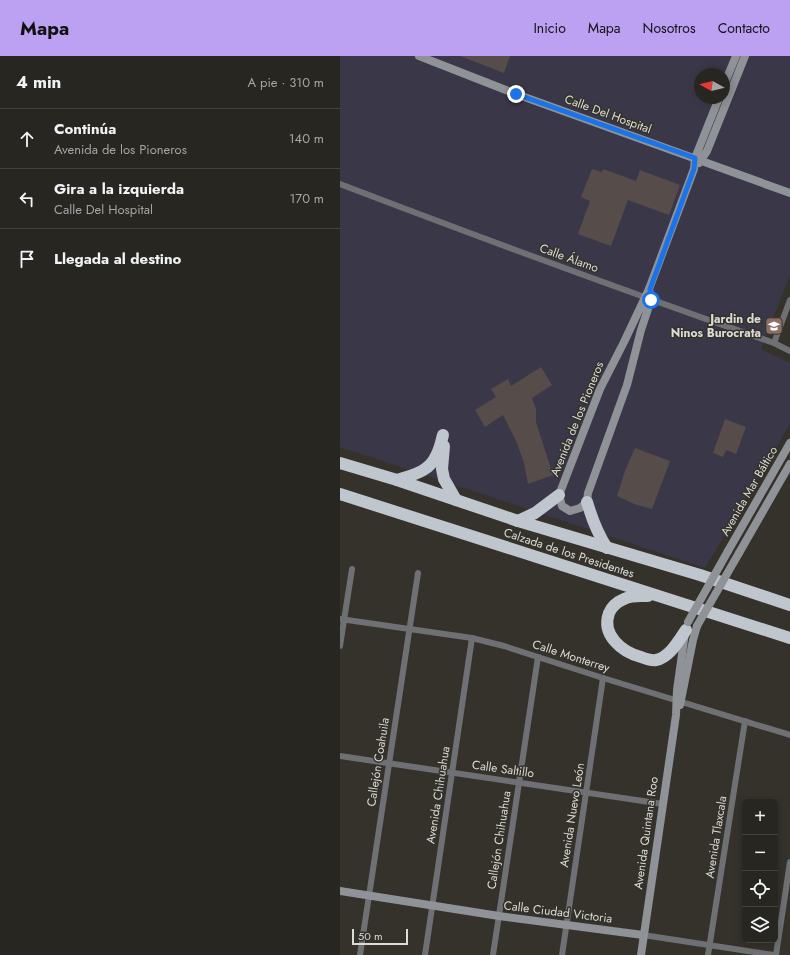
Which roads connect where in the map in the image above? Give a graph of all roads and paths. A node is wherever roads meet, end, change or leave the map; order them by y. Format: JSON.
{"nodes":[{"id":1,"x":419,"y":56,"type":"edge"},
{"id":2,"x":741,"y":57,"type":"edge"},
{"id":3,"x":730,"y":75,"type":"edge"},
{"id":4,"x":717,"y":104,"type":"edge"},
{"id":5,"x":698,"y":159,"type":"junction"},
{"id":6,"x":340,"y":184,"type":"edge"},
{"id":7,"x":790,"y":193,"type":"edge"},
{"id":8,"x":648,"y":299,"type":"junction"},
{"id":9,"x":790,"y":300,"type":"edge"},
{"id":10,"x":624,"y":342,"type":"junction"},
{"id":11,"x":774,"y":343,"type":"junction"},
{"id":12,"x":636,"y":347,"type":"junction"},
{"id":13,"x":790,"y":351,"type":"edge"},
{"id":14,"x":790,"y":443,"type":"edge"},
{"id":15,"x":340,"y":463,"type":"edge"},
{"id":16,"x":790,"y":464,"type":"edge"},
{"id":17,"x":397,"y":480,"type":"junction"},
{"id":18,"x":340,"y":494,"type":"edge"},
{"id":19,"x":559,"y":495,"type":"junction"},
{"id":20,"x":456,"y":500,"type":"junction"},
{"id":21,"x":587,"y":502,"type":"junction"},
{"id":22,"x":518,"y":521,"type":"junction"},
{"id":23,"x":607,"y":548,"type":"junction"},
{"id":24,"x":352,"y":569,"type":"dead end"},
{"id":25,"x":418,"y":572,"type":"dead end"},
{"id":26,"x":657,"y":596,"type":"junction"},
{"id":27,"x":790,"y":605,"type":"edge"},
{"id":28,"x":342,"y":620,"type":"edge"},
{"id":29,"x":690,"y":626,"type":"junction"},
{"id":30,"x":409,"y":629,"type":"junction"},
{"id":31,"x":472,"y":638,"type":"junction"},
{"id":32,"x":790,"y":638,"type":"edge"},
{"id":33,"x":340,"y":646,"type":"edge"},
{"id":34,"x":538,"y":657,"type":"junction"},
{"id":35,"x":604,"y":678,"type":"junction"},
{"id":36,"x":679,"y":701,"type":"junction"},
{"id":37,"x":745,"y":722,"type":"junction"},
{"id":38,"x":790,"y":735,"type":"edge"},
{"id":39,"x":340,"y":756,"type":"edge"},
{"id":40,"x":389,"y":763,"type":"junction"},
{"id":41,"x":452,"y":772,"type":"junction"},
{"id":42,"x":519,"y":782,"type":"junction"},
{"id":43,"x":587,"y":792,"type":"junction"},
{"id":44,"x":663,"y":804,"type":"junction"},
{"id":45,"x":790,"y":862,"type":"edge"},
{"id":46,"x":340,"y":891,"type":"edge"},
{"id":47,"x":369,"y":896,"type":"junction"},
{"id":48,"x":432,"y":906,"type":"junction"},
{"id":49,"x":499,"y":916,"type":"junction"},
{"id":50,"x":566,"y":924,"type":"junction"},
{"id":51,"x":644,"y":935,"type":"junction"},
{"id":52,"x":710,"y":945,"type":"junction"},
{"id":53,"x":360,"y":955,"type":"edge"},
{"id":54,"x":425,"y":955,"type":"edge"},
{"id":55,"x":493,"y":955,"type":"edge"},
{"id":56,"x":562,"y":955,"type":"edge"},
{"id":57,"x":641,"y":955,"type":"edge"},
{"id":58,"x":708,"y":955,"type":"edge"},
{"id":59,"x":775,"y":955,"type":"edge"}],
"edges":[{"from":1,"to":5,"type":"street","name":"Calle Del Hospital"},
{"from":2,"to":3,"type":"street"},
{"from":2,"to":5,"type":"street"},
{"from":4,"to":5,"type":"street"},
{"from":5,"to":7,"type":"street","name":"Calle Del Hospital"},
{"from":5,"to":8,"type":"street"},
{"from":6,"to":8,"type":"street","name":"Calle Álamo"},
{"from":8,"to":10,"type":"street","name":"Avenida de los Pioneros"},
{"from":8,"to":11,"type":"street","name":"Calle Álamo"},
{"from":8,"to":12,"type":"street"},
{"from":9,"to":11,"type":"street"},
{"from":10,"to":12,"type":"street"},
{"from":10,"to":19,"type":"street","name":"Avenida de los Pioneros"},
{"from":11,"to":13,"type":"street","name":"Calle Álamo"},
{"from":12,"to":21,"type":"street"},
{"from":14,"to":29,"type":"street","name":"Avenida Mar Báltico","bridge":true},
{"from":15,"to":17,"type":"highway","name":"Calzada de los Presidentes"},
{"from":16,"to":29,"type":"street","name":"Avenida Mar Báltico","bridge":true},
{"from":17,"to":20,"type":"highway","name":"Calzada de los Presidentes"},
{"from":17,"to":20,"type":"highway"},
{"from":18,"to":26,"type":"highway","name":"Calzada de los Presidentes"},
{"from":19,"to":21,"type":"street"},
{"from":19,"to":22,"type":"highway"},
{"from":20,"to":22,"type":"highway","name":"Calzada de los Presidentes"},
{"from":21,"to":23,"type":"highway"},
{"from":22,"to":23,"type":"highway","name":"Calzada de los Presidentes"},
{"from":23,"to":27,"type":"highway","name":"Calzada de los Presidentes"},
{"from":24,"to":28,"type":"street"},
{"from":25,"to":30,"type":"street","name":"Callejón Coahuila"},
{"from":26,"to":29,"type":"highway"},
{"from":26,"to":32,"type":"highway","name":"Calzada de los Presidentes"},
{"from":28,"to":30,"type":"street","name":"Calle Monterrey"},
{"from":28,"to":33,"type":"street"},
{"from":29,"to":36,"type":"street","name":"Avenida Quintana Roo"},
{"from":29,"to":36,"type":"street","name":"Avenida Quintana Roo"},
{"from":30,"to":31,"type":"street","name":"Calle Monterrey"},
{"from":30,"to":40,"type":"street","name":"Callejón Coahuila"},
{"from":31,"to":34,"type":"street","name":"Calle Monterrey"},
{"from":31,"to":41,"type":"street","name":"Avenida Chihuahua"},
{"from":34,"to":35,"type":"street","name":"Calle Monterrey"},
{"from":34,"to":42,"type":"street","name":"Callejón Chihuahua"},
{"from":35,"to":36,"type":"street","name":"Calle Monterrey"},
{"from":35,"to":43,"type":"street","name":"Avenida Nuevo León"},
{"from":36,"to":37,"type":"street","name":"Calle Monterrey"},
{"from":36,"to":44,"type":"street","name":"Avenida Quintana Roo"},
{"from":37,"to":38,"type":"street","name":"Calle Monterrey"},
{"from":37,"to":52,"type":"street","name":"Avenida Tlaxcala"},
{"from":39,"to":40,"type":"street","name":"Calle Saltillo"},
{"from":40,"to":41,"type":"street","name":"Calle Saltillo"},
{"from":40,"to":47,"type":"street","name":"Callejón Coahuila"},
{"from":41,"to":42,"type":"street","name":"Calle Saltillo"},
{"from":41,"to":48,"type":"street","name":"Avenida Chihuahua"},
{"from":42,"to":43,"type":"street","name":"Calle Saltillo"},
{"from":42,"to":49,"type":"street","name":"Callejón Chihuahua"},
{"from":43,"to":44,"type":"street","name":"Calle Saltillo"},
{"from":43,"to":50,"type":"street","name":"Avenida Nuevo León"},
{"from":44,"to":51,"type":"street","name":"Avenida Quintana Roo"},
{"from":45,"to":59,"type":"street"},
{"from":46,"to":47,"type":"street","name":"Calle Ciudad Victoria"},
{"from":47,"to":48,"type":"street","name":"Calle Ciudad Victoria"},
{"from":47,"to":53,"type":"street","name":"Callejón Coahuila"},
{"from":48,"to":49,"type":"street","name":"Calle Ciudad Victoria"},
{"from":48,"to":54,"type":"street","name":"Avenida Chihuahua"},
{"from":49,"to":50,"type":"street","name":"Calle Ciudad Victoria"},
{"from":49,"to":55,"type":"street","name":"Callejón Chihuahua"},
{"from":50,"to":51,"type":"street","name":"Calle Ciudad Victoria"},
{"from":50,"to":56,"type":"street","name":"Avenida Nuevo León"},
{"from":51,"to":52,"type":"street","name":"Calle Ciudad Victoria"},
{"from":51,"to":57,"type":"street","name":"Avenida Quintana Roo"},
{"from":52,"to":58,"type":"street","name":"Avenida Tlaxcala"},
{"from":52,"to":59,"type":"street","name":"Calle Ciudad Victoria"}]}
